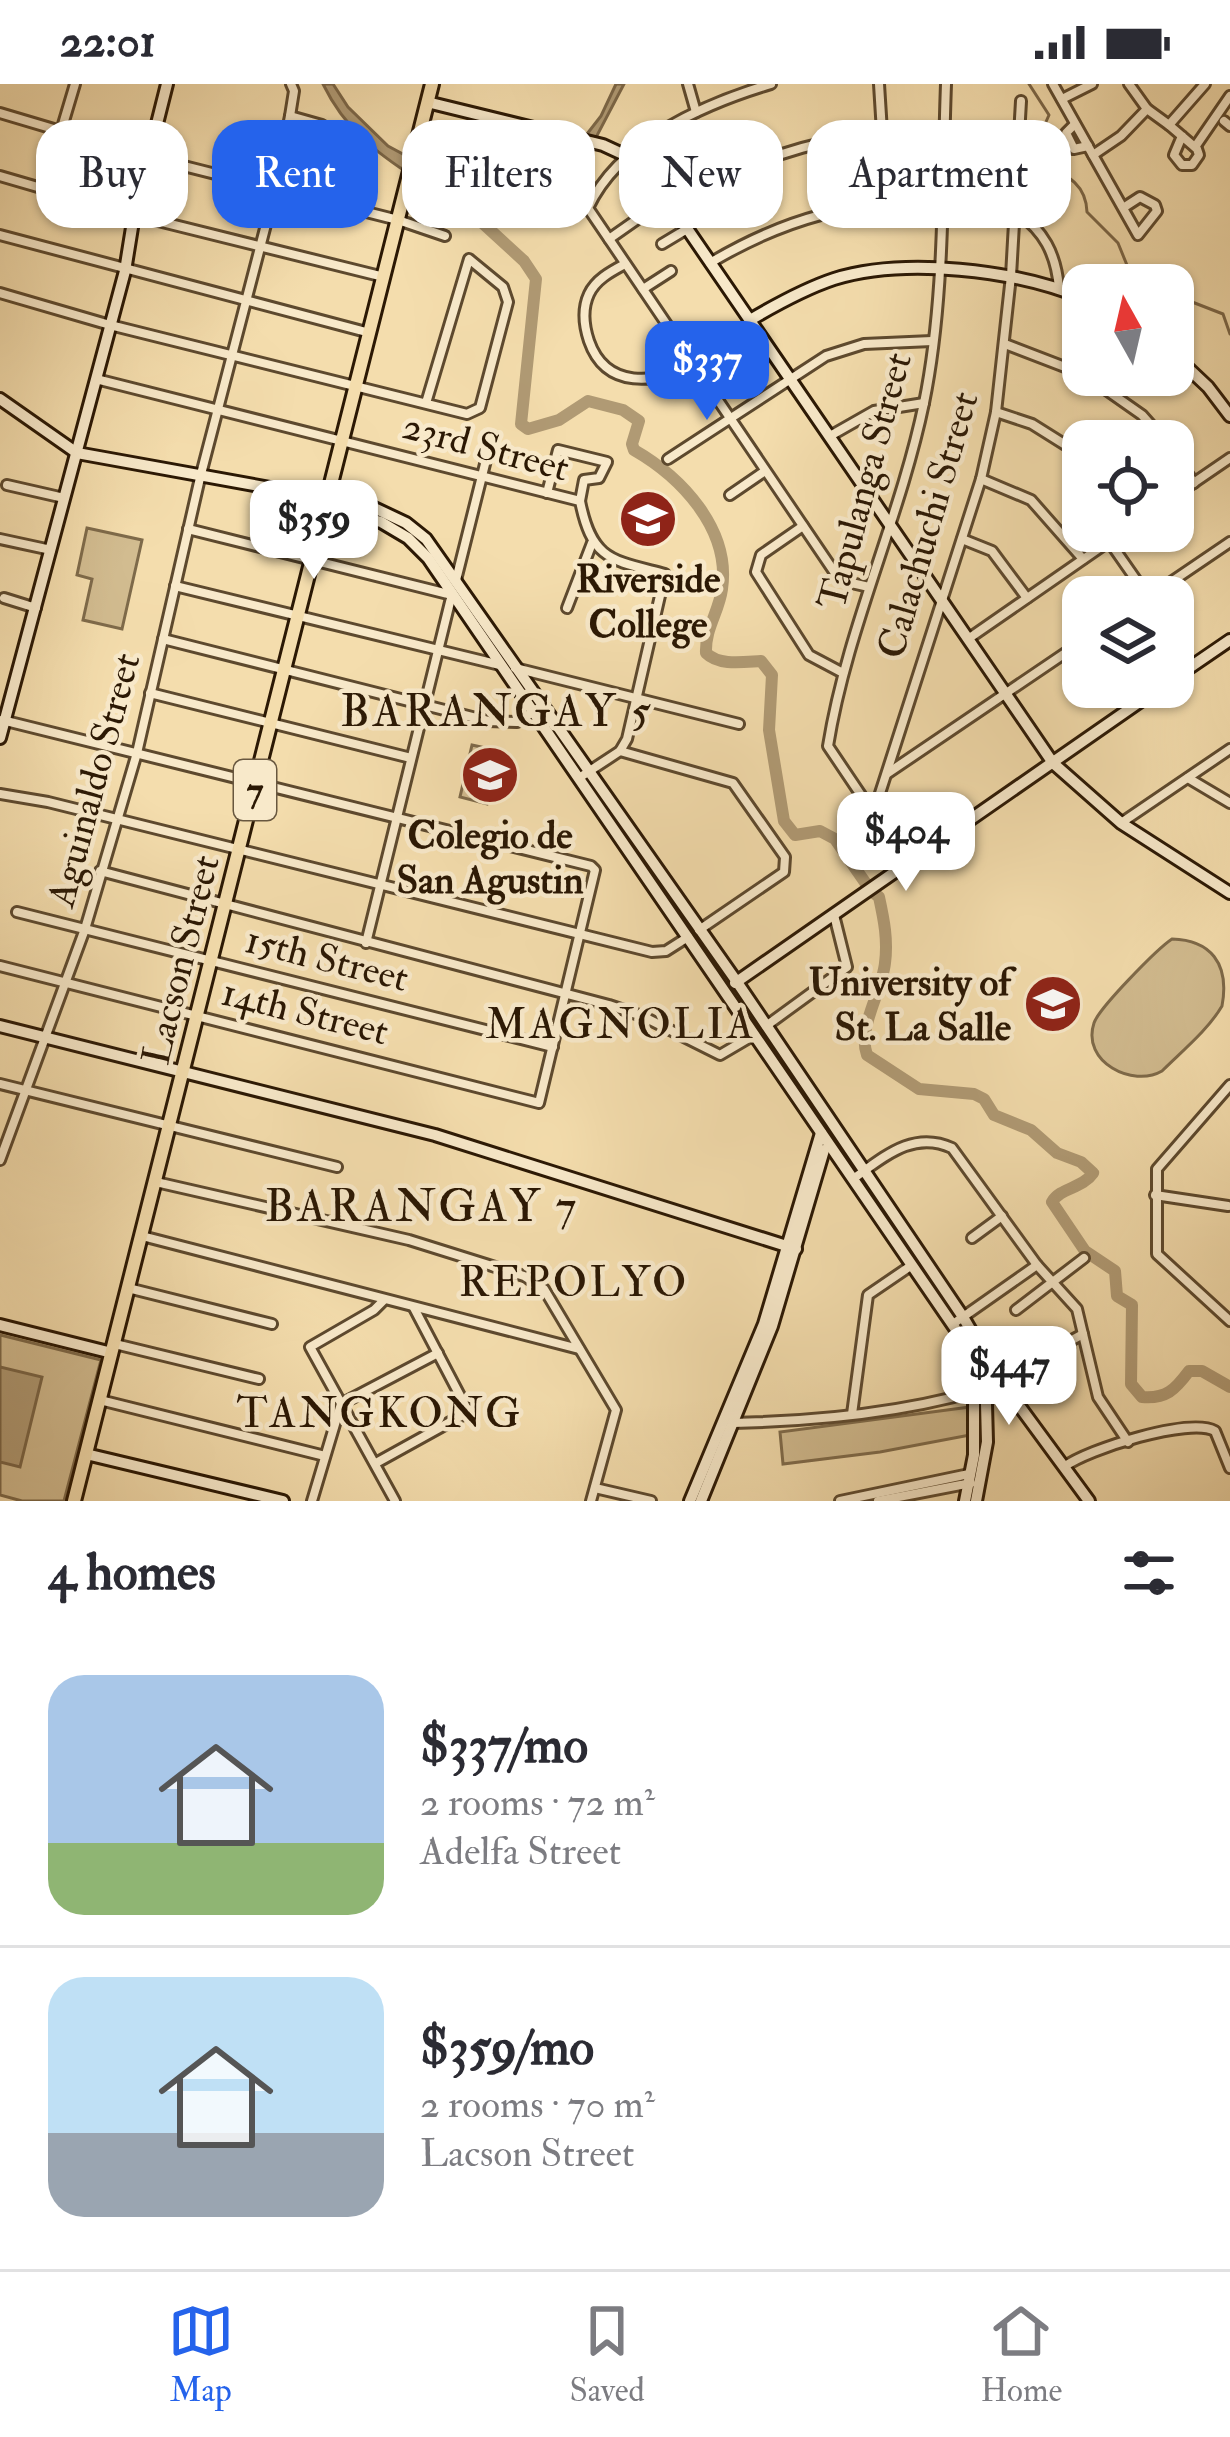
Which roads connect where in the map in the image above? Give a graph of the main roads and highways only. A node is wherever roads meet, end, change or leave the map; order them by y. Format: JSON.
{"nodes":[{"id":1,"x":432,"y":84,"type":"edge"},
{"id":2,"x":74,"y":1501,"type":"edge"}],
"edges":[{"from":1,"to":2,"type":"main road","name":"Lacson Street","number":"7"}]}
